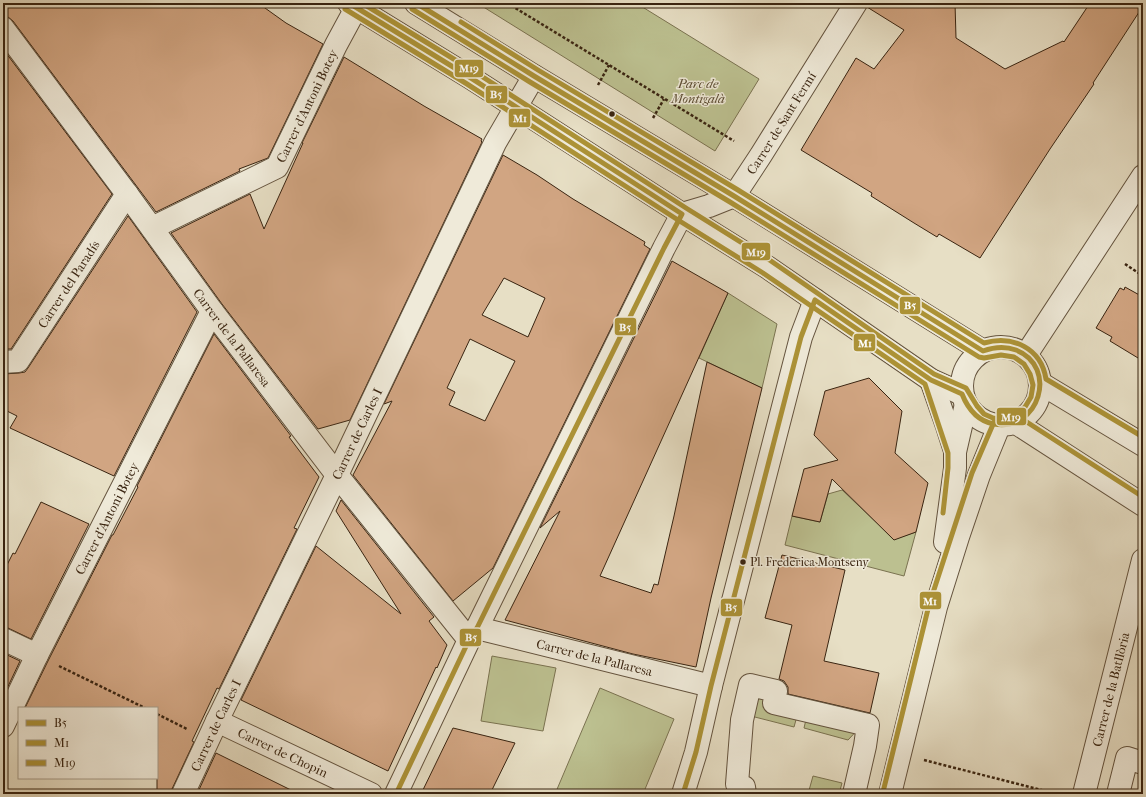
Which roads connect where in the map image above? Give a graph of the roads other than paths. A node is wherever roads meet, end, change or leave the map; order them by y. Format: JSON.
{"nodes":[{"id":1,"x":416,"y":3,"type":"edge"},
{"id":2,"x":856,"y":3,"type":"edge"},
{"id":3,"x":352,"y":5,"type":"edge"},
{"id":4,"x":3,"y":28,"type":"edge"},
{"id":5,"x":534,"y":76,"type":"junction"},
{"id":6,"x":515,"y":107,"type":"junction"},
{"id":7,"x":1143,"y":176,"type":"edge"},
{"id":8,"x":127,"y":194,"type":"junction"},
{"id":9,"x":734,"y":196,"type":"junction"},
{"id":10,"x":682,"y":214,"type":"junction"},
{"id":11,"x":152,"y":228,"type":"junction"},
{"id":12,"x":815,"y":300,"type":"junction"},
{"id":13,"x":212,"y":311,"type":"junction"},
{"id":14,"x":983,"y":351,"type":"junction"},
{"id":15,"x":1026,"y":356,"type":"junction"},
{"id":16,"x":3,"y":362,"type":"edge"},
{"id":17,"x":931,"y":380,"type":"junction"},
{"id":18,"x":1040,"y":382,"type":"junction"},
{"id":19,"x":964,"y":399,"type":"junction"},
{"id":20,"x":1008,"y":424,"type":"junction"},
{"id":21,"x":1143,"y":445,"type":"edge"},
{"id":22,"x":955,"y":452,"type":"junction"},
{"id":23,"x":336,"y":475,"type":"junction"},
{"id":24,"x":1143,"y":505,"type":"edge"},
{"id":25,"x":1143,"y":560,"type":"edge"},
{"id":26,"x":936,"y":607,"type":"junction"},
{"id":27,"x":473,"y":634,"type":"junction"},
{"id":28,"x":3,"y":639,"type":"edge"},
{"id":29,"x":37,"y":655,"type":"junction"},
{"id":30,"x":711,"y":686,"type":"junction"},
{"id":31,"x":3,"y":726,"type":"edge"},
{"id":32,"x":213,"y":730,"type":"junction"},
{"id":33,"x":1143,"y":763,"type":"edge"},
{"id":34,"x":183,"y":794,"type":"edge"},
{"id":35,"x":371,"y":794,"type":"edge"},
{"id":36,"x":396,"y":794,"type":"edge"},
{"id":37,"x":683,"y":794,"type":"edge"},
{"id":38,"x":745,"y":794,"type":"edge"},
{"id":39,"x":854,"y":794,"type":"edge"},
{"id":40,"x":890,"y":794,"type":"edge"},
{"id":41,"x":1084,"y":794,"type":"edge"},
{"id":42,"x":1118,"y":794,"type":"edge"}],
"edges":[{"from":1,"to":5,"type":"street"},
{"from":2,"to":9,"type":"street","name":"Carrer de Sant Fermí"},
{"from":3,"to":6,"type":"street"},
{"from":3,"to":11,"type":"street","name":"Carrer d'Antoni Botey"},
{"from":4,"to":8,"type":"street","name":"Carrer de la Pallaresa"},
{"from":5,"to":6,"type":"street","name":"Carrer de Carles I"},
{"from":5,"to":9,"type":"street"},
{"from":6,"to":10,"type":"street"},
{"from":6,"to":23,"type":"street","name":"Carrer de Carles I"},
{"from":7,"to":15,"type":"street"},
{"from":8,"to":11,"type":"street","name":"Carrer de la Pallaresa"},
{"from":8,"to":16,"type":"street","name":"Carrer del Paradís"},
{"from":9,"to":10,"type":"street"},
{"from":9,"to":14,"type":"street"},
{"from":10,"to":12,"type":"street"},
{"from":10,"to":27,"type":"street"},
{"from":11,"to":13,"type":"street","name":"Carrer de la Pallaresa"},
{"from":12,"to":17,"type":"street"},
{"from":12,"to":30,"type":"street"},
{"from":13,"to":23,"type":"street","name":"Carrer de la Pallaresa"},
{"from":13,"to":29,"type":"street","name":"Carrer d'Antoni Botey"},
{"from":14,"to":15,"type":"street"},
{"from":14,"to":19,"type":"street"},
{"from":15,"to":18,"type":"street"},
{"from":17,"to":19,"type":"street"},
{"from":17,"to":22,"type":"street"},
{"from":18,"to":20,"type":"street"},
{"from":18,"to":21,"type":"street"},
{"from":19,"to":20,"type":"street"},
{"from":19,"to":22,"type":"street"},
{"from":20,"to":24,"type":"street"},
{"from":20,"to":26,"type":"street"},
{"from":22,"to":26,"type":"street"},
{"from":23,"to":27,"type":"street","name":"Carrer de la Pallaresa"},
{"from":23,"to":32,"type":"street","name":"Carrer de Carles I"},
{"from":25,"to":41,"type":"street","name":"Carrer de la Batllòria"},
{"from":26,"to":40,"type":"street"},
{"from":27,"to":30,"type":"street","name":"Carrer de la Pallaresa"},
{"from":27,"to":36,"type":"street"},
{"from":28,"to":29,"type":"street"},
{"from":29,"to":31,"type":"street","name":"Carrer d'Antoni Botey"},
{"from":30,"to":37,"type":"street"},
{"from":32,"to":34,"type":"street","name":"Carrer de Carles I"},
{"from":32,"to":35,"type":"street","name":"Carrer de Chopin"},
{"from":33,"to":42,"type":"street"},
{"from":38,"to":39,"type":"street"}]}
